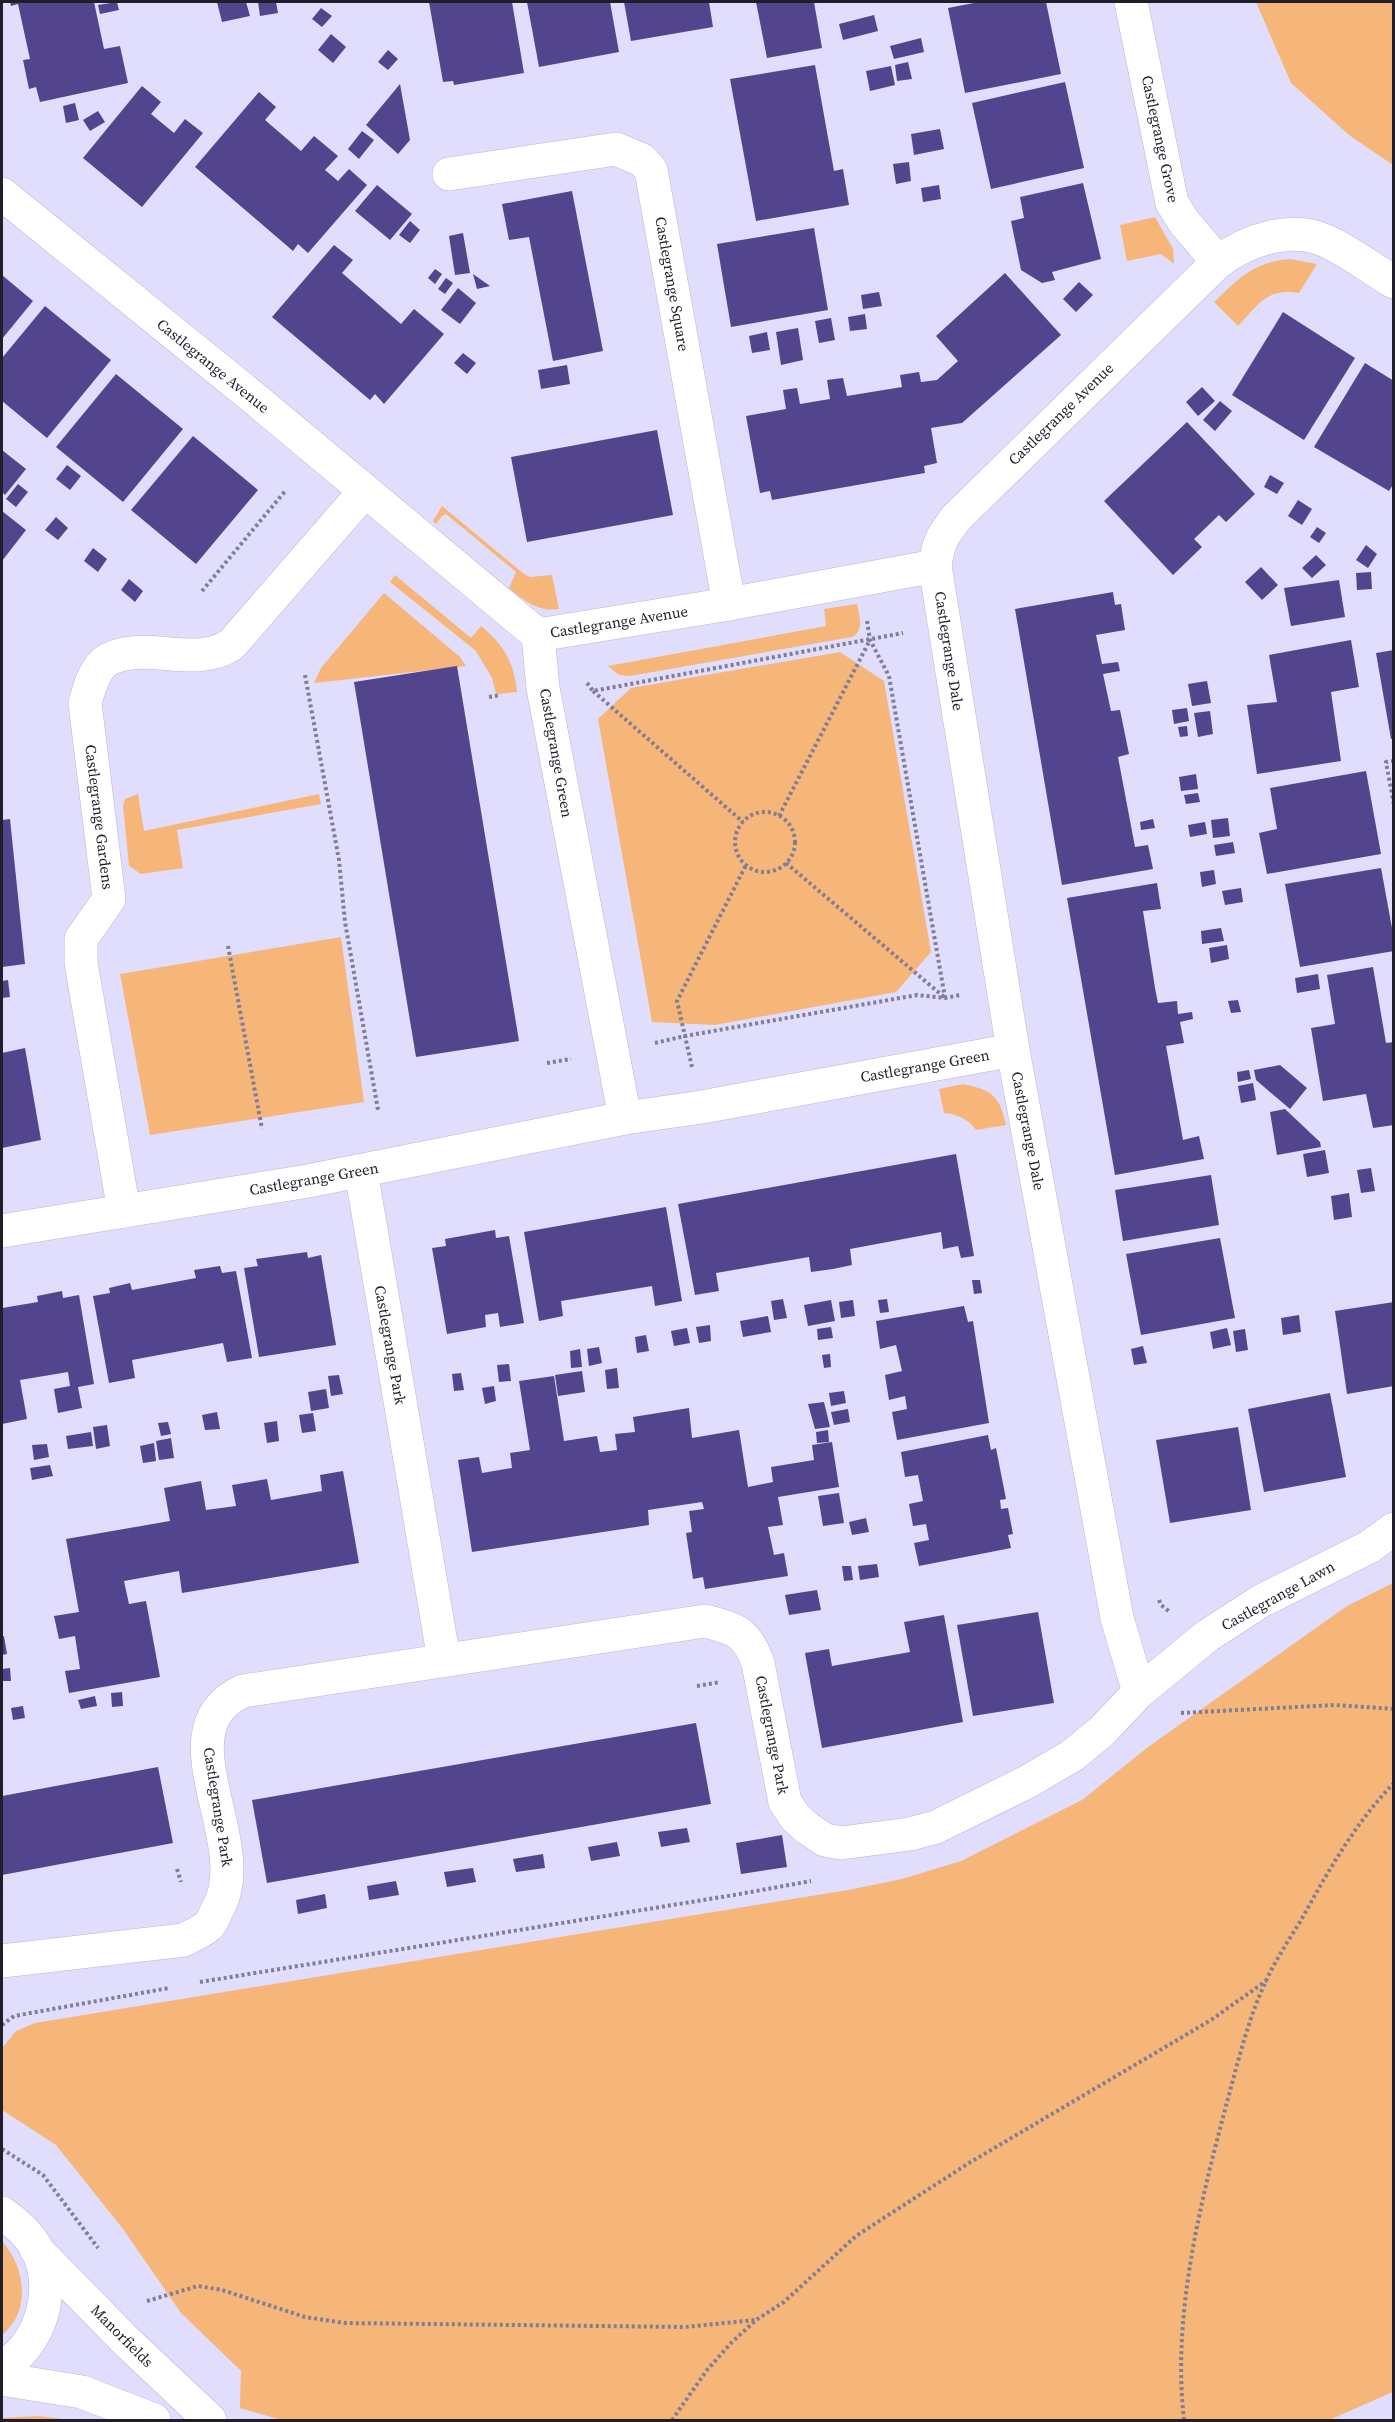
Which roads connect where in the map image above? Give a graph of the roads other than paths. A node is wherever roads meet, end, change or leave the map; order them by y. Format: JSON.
{"nodes":[{"id":1,"x":1131,"y":2,"type":"edge"},
{"id":2,"x":449,"y":174,"type":"dead end"},
{"id":3,"x":2,"y":194,"type":"edge"},
{"id":4,"x":1218,"y":262,"type":"junction"},
{"id":5,"x":1394,"y":282,"type":"edge"},
{"id":6,"x":365,"y":491,"type":"junction"},
{"id":7,"x":935,"y":566,"type":"junction"},
{"id":8,"x":729,"y":604,"type":"junction"},
{"id":9,"x":538,"y":635,"type":"junction"},
{"id":10,"x":1013,"y":1050,"type":"junction"},
{"id":11,"x":625,"y":1118,"type":"junction"},
{"id":12,"x":361,"y":1171,"type":"junction"},
{"id":13,"x":124,"y":1211,"type":"junction"},
{"id":14,"x":2,"y":1231,"type":"edge"},
{"id":15,"x":1394,"y":1529,"type":"edge"},
{"id":16,"x":444,"y":1660,"type":"junction"},
{"id":17,"x":1138,"y":1692,"type":"junction"},
{"id":18,"x":2,"y":1961,"type":"edge"},
{"id":19,"x":2,"y":2213,"type":"edge"},
{"id":20,"x":36,"y":2249,"type":"junction"},
{"id":21,"x":2,"y":2367,"type":"edge"},
{"id":22,"x":2,"y":2379,"type":"edge"},
{"id":23,"x":154,"y":2421,"type":"edge"},
{"id":24,"x":210,"y":2421,"type":"edge"}],
"edges":[{"from":1,"to":4,"type":"street","name":"Castlegrange Grove"},
{"from":2,"to":8,"type":"street","name":"Castlegrange Square"},
{"from":3,"to":6,"type":"street","name":"Castlegrange Avenue"},
{"from":4,"to":5,"type":"street","name":"Castlegrange Avenue"},
{"from":4,"to":7,"type":"street","name":"Castlegrange Avenue"},
{"from":6,"to":9,"type":"street","name":"Castlegrange Avenue"},
{"from":6,"to":13,"type":"street","name":"Castlegrange Gardens"},
{"from":7,"to":8,"type":"street","name":"Castlegrange Avenue"},
{"from":7,"to":10,"type":"street","name":"Castlegrange Dale"},
{"from":8,"to":9,"type":"street","name":"Castlegrange Avenue"},
{"from":9,"to":11,"type":"street","name":"Castlegrange Green"},
{"from":10,"to":11,"type":"street","name":"Castlegrange Green"},
{"from":10,"to":17,"type":"street","name":"Castlegrange Dale"},
{"from":11,"to":12,"type":"street","name":"Castlegrange Green"},
{"from":12,"to":13,"type":"street","name":"Castlegrange Green"},
{"from":12,"to":16,"type":"street","name":"Castlegrange Park"},
{"from":13,"to":14,"type":"street","name":"Castlegrange Green"},
{"from":15,"to":17,"type":"street","name":"Castlegrange Lawn"},
{"from":16,"to":17,"type":"street","name":"Castlegrange Park"},
{"from":16,"to":18,"type":"street","name":"Castlegrange Park"},
{"from":19,"to":20,"type":"street"},
{"from":20,"to":21,"type":"street"},
{"from":20,"to":24,"type":"street","name":"Manorfields"},
{"from":22,"to":23,"type":"street"}]}
